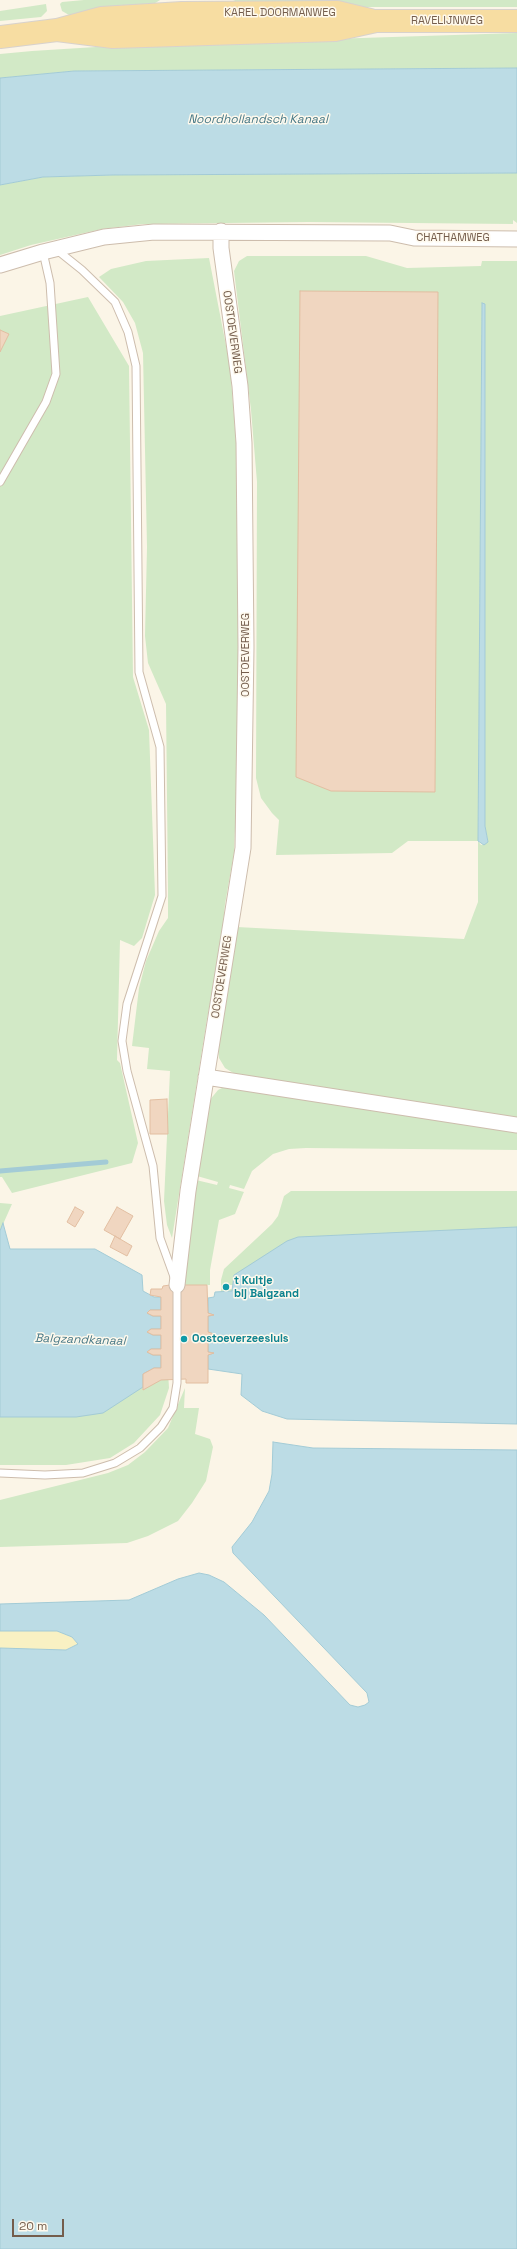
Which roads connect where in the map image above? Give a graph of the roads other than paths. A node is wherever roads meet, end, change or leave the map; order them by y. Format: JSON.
{"nodes":[{"id":1,"x":376,"y":21,"type":"joint"},
{"id":2,"x":517,"y":21,"type":"edge"},
{"id":3,"x":0,"y":37,"type":"edge"},
{"id":4,"x":221,"y":231,"type":"junction"},
{"id":5,"x":517,"y":238,"type":"edge"},
{"id":6,"x":49,"y":250,"type":"junction"},
{"id":7,"x":0,"y":265,"type":"edge"},
{"id":8,"x":0,"y":482,"type":"edge"},
{"id":9,"x":206,"y":1077,"type":"junction"},
{"id":10,"x":517,"y":1125,"type":"edge"},
{"id":11,"x":176,"y":1285,"type":"junction"},
{"id":12,"x":0,"y":1473,"type":"edge"}],
"edges":[{"from":1,"to":2,"type":"main road","name":"RAVELIJNWEG"},
{"from":1,"to":3,"type":"main road","name":"KAREL DOORMANWEG"},
{"from":4,"to":5,"type":"street","name":"CHATHAMWEG"},
{"from":4,"to":6,"type":"street"},
{"from":4,"to":9,"type":"street","name":"OOSTOEVERWEG"},
{"from":6,"to":7,"type":"street"},
{"from":6,"to":8,"type":"lane"},
{"from":6,"to":11,"type":"lane"},
{"from":9,"to":10,"type":"street"},
{"from":9,"to":11,"type":"street","name":"OOSTOEVERWEG"},
{"from":11,"to":12,"type":"lane"}]}
